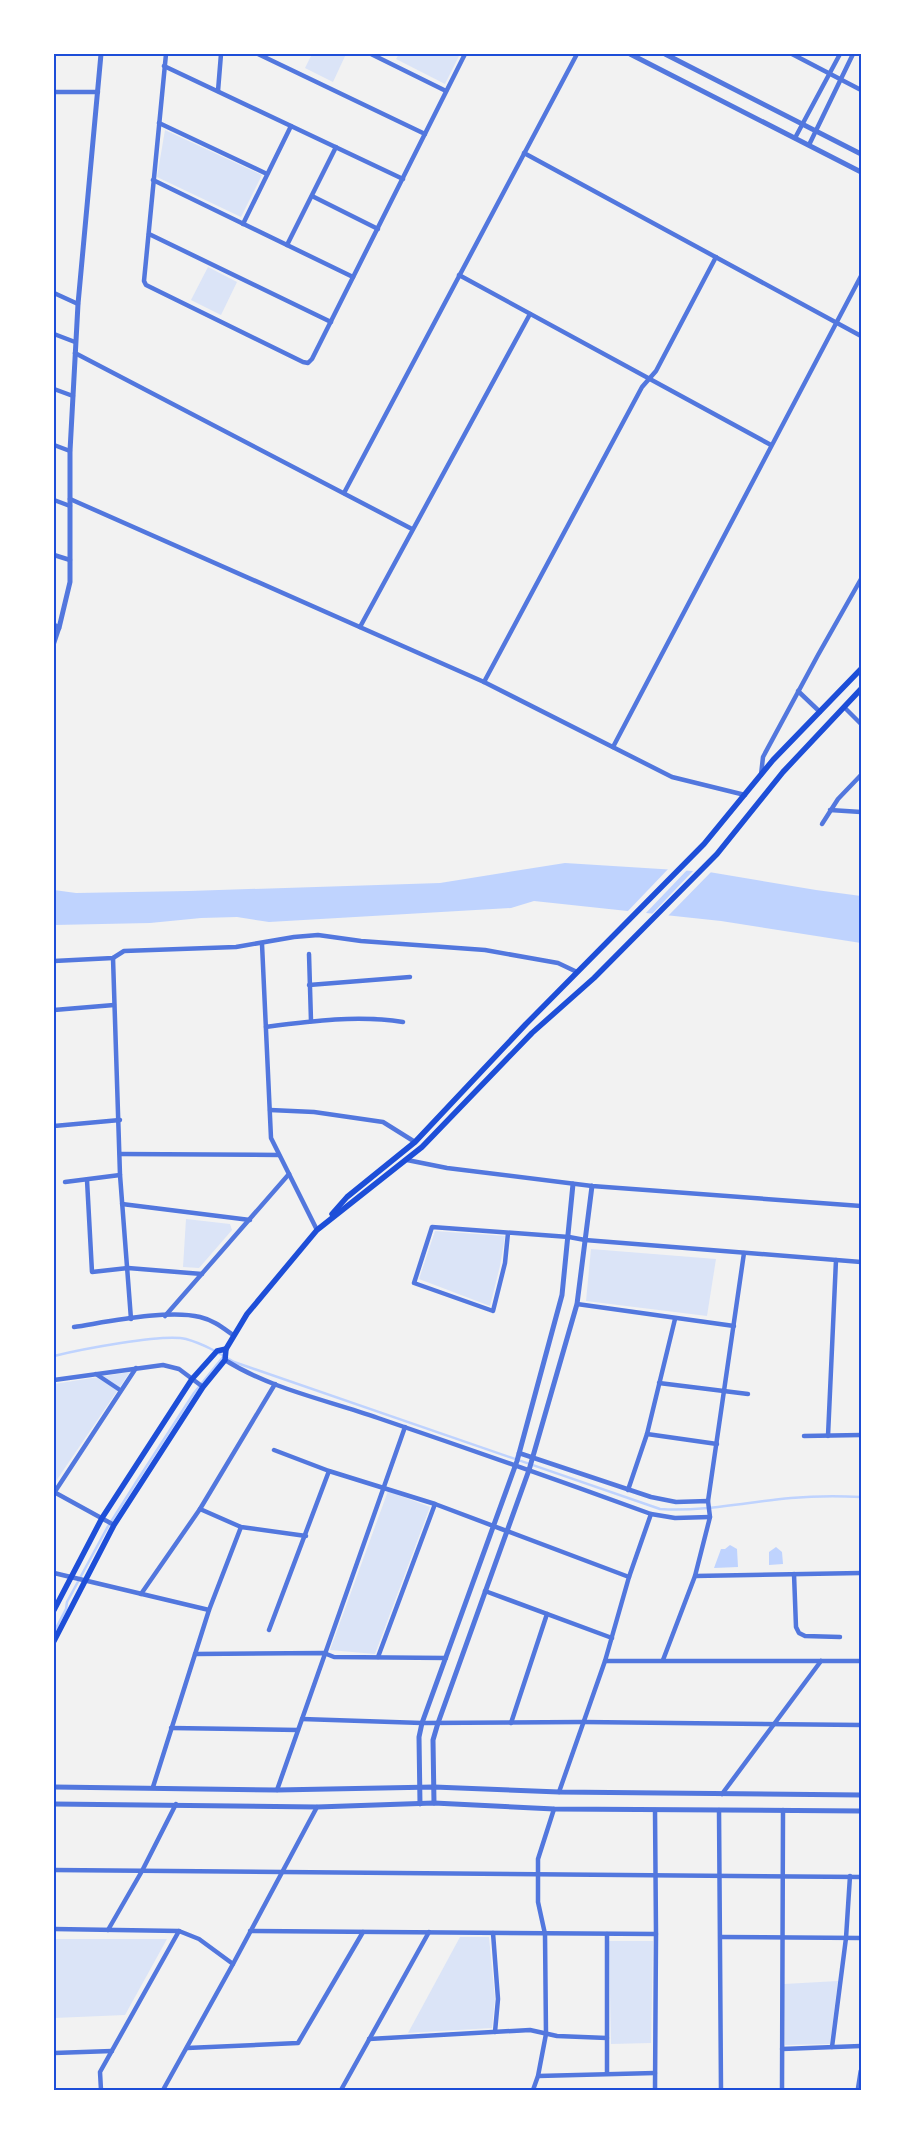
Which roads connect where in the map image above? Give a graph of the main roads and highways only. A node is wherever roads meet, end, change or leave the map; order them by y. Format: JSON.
{"nodes":[{"id":1,"x":861,"y":670,"type":"edge"},
{"id":2,"x":861,"y":689,"type":"edge"},
{"id":3,"x":326,"y":1221,"type":"junction"},
{"id":4,"x":226,"y":1349,"type":"junction"},
{"id":5,"x":54,"y":1610,"type":"edge"},
{"id":6,"x":54,"y":1641,"type":"edge"}],
"edges":[{"from":1,"to":3,"type":"main road"},
{"from":2,"to":3,"type":"main road"},
{"from":3,"to":4,"type":"main road"},
{"from":4,"to":5,"type":"main road"},
{"from":4,"to":6,"type":"main road"}]}
